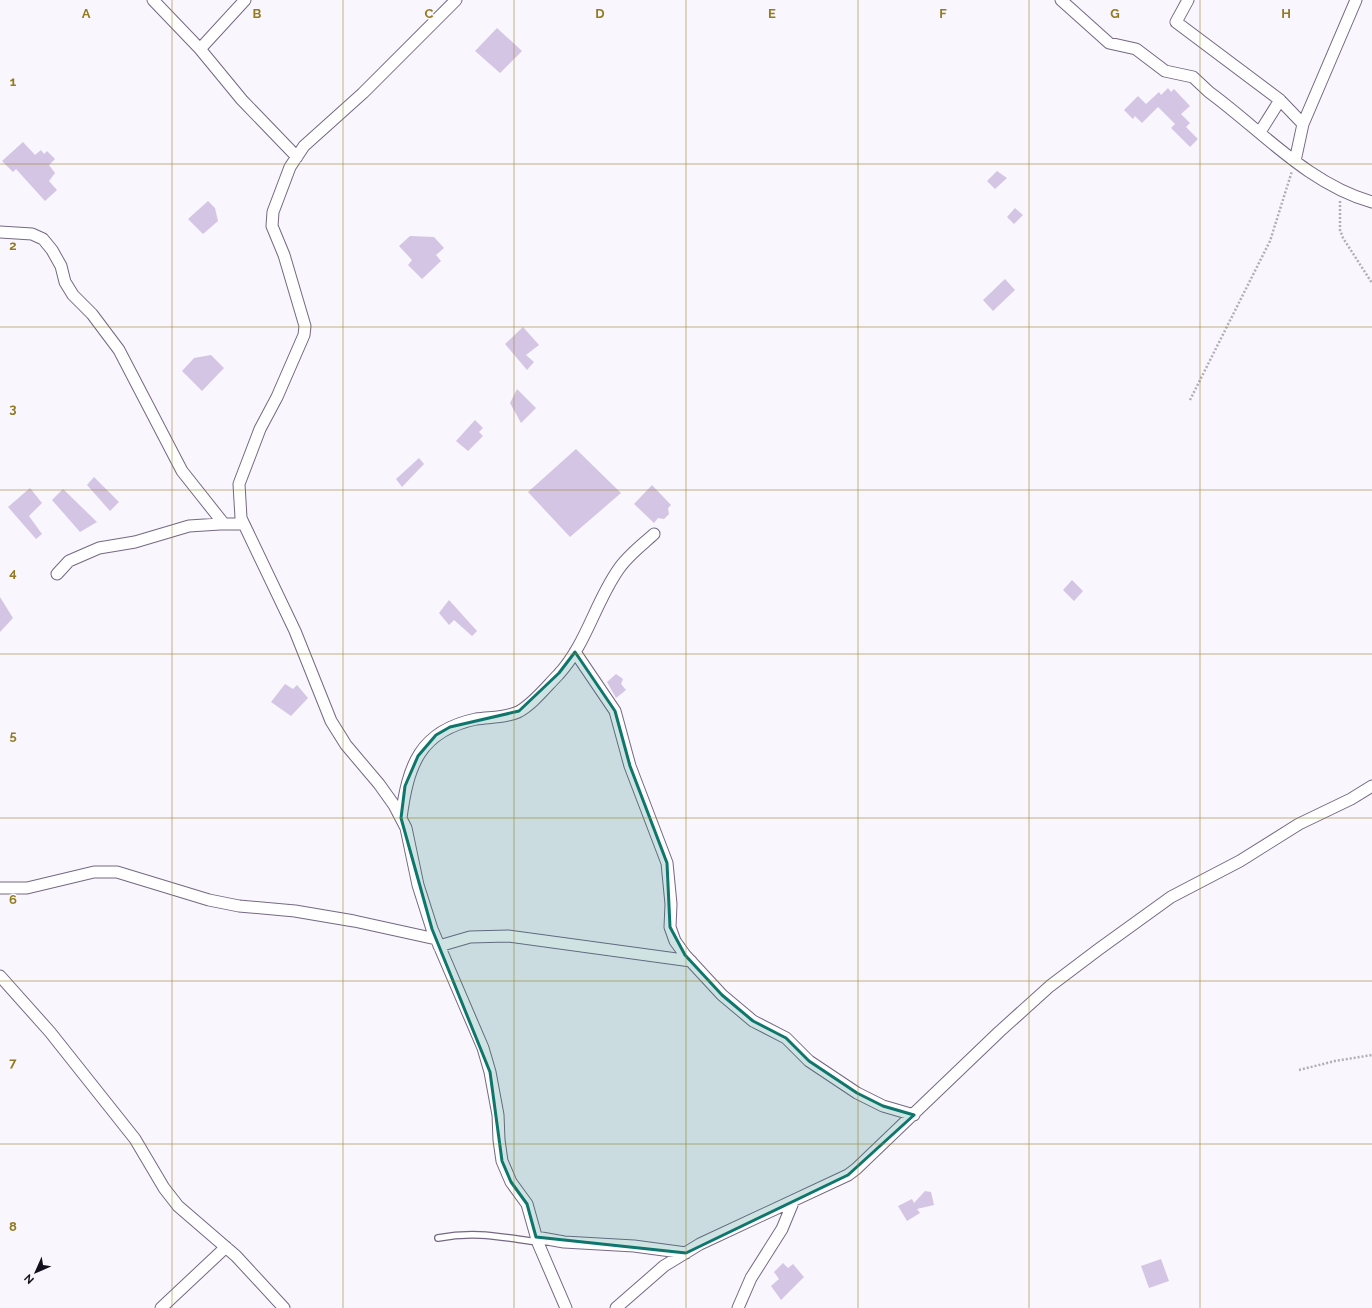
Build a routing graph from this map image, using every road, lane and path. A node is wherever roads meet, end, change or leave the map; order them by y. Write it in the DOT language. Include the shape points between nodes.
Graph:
graph roads {
  1 [pos="153,0"];
  2 [pos="245,0"];
  3 [pos="456,0"];
  4 [pos="1061,0"];
  5 [pos="1188,0"];
  6 [pos="1356,0"];
  7 [pos="200,49"];
  8 [pos="1280,100"];
  9 [pos="1303,124"];
  10 [pos="1260,132"];
  11 [pos="297,157"];
  12 [pos="1295,161"];
  13 [pos="1332,185"];
  14 [pos="1372,202"];
  15 [pos="0,232"];
  16 [pos="1372,283"];
  17 [pos="1190,400"];
  18 [pos="224,524"];
  19 [pos="244,524"];
  20 [pos="654,534"];
  21 [pos="57,574"];
  22 [pos="574,652"];
  23 [pos="1372,786"];
  24 [pos="401,818"];
  25 [pos="0,888"];
  26 [pos="438,942"];
  27 [pos="691,961"];
  28 [pos="0,976"];
  29 [pos="1372,1055"];
  30 [pos="1299,1070"];
  31 [pos="914,1116"];
  32 [pos="794,1200"];
  33 [pos="438,1238"];
  34 [pos="537,1240"];
  35 [pos="226,1247"];
  36 [pos="686,1253"];
  37 [pos="161,1308"];
  38 [pos="284,1308"];
  39 [pos="566,1308"];
  40 [pos="616,1308"];
  41 [pos="738,1308"];
  1 -- 7 [label="street"];
  2 -- 7 [label="street"];
  3 -- 11 [label="street" via="363,93 304,146"];
  4 -- 10 [label="street" via="1109,44 1136,49 1165,71 1193,77"];
  5 -- 8 [label="street" via="1176,22"];
  6 -- 9 [label="street"];
  7 -- 11 [label="street" via="242,100"];
  8 -- 9 [label="street"];
  8 -- 10 [label="street"];
  9 -- 12 [label="street"];
  10 -- 12 [label="street"];
  11 -- 19 [label="street" via="278,195 272,226 289,270 305,326 304,335 278,397 260,429 239,484 239,506"];
  12 -- 13 [label="street"];
  12 -- 17 [label="path" via="1270,241"];
  13 -- 14 [label="street"];
  13 -- 16 [label="path" via="1341,207 1340,230 1343,238"];
  15 -- 18 [label="street" via="32,234 43,239 52,250 73,295 92,314 119,350 182,471"];
  18 -- 19 [label="street"];
  18 -- 21 [label="street" via="189,526 128,544 99,548 69,561"];
  19 -- 24 [label="street" via="294,631 331,721 346,745 379,784"];
  20 -- 22 [label="street" via="630,555 618,570"];
  22 -- 24 [label="street" via="559,673 519,711 511,715 476,719 450,727 436,735 418,756 409,772"];
  22 -- 27 [label="street" via="615,710 630,766 667,862 671,904 670,927 675,941"];
  23 -- 31 [label="street" via="1299,824 1240,861 1155,908 1050,986"];
  24 -- 26 [label="street" via="406,828 418,885"];
  25 -- 26 [label="street" via="27,888 94,872 117,872 209,900 354,921"];
  26 -- 27 [label="street" via="470,937 508,936"];
  26 -- 34 [label="street" via="483,1048 498,1116 502,1161 511,1182 527,1204"];
  27 -- 31 [label="street" via="731,1003 753,1021 786,1038 809,1061 857,1093 883,1106"];
  28 -- 35 [label="street" via="50,1032 135,1139 164,1188 178,1206"];
  29 -- 30 [label="path"];
  31 -- 32 [label="street" via="848,1175"];
  32 -- 36 [label="street" via="731,1228"];
  32 -- 41 [label="street" via="782,1229 751,1278"];
  33 -- 34 [label="lane" via="492,1234"];
  34 -- 36 [label="street" via="634,1246"];
  34 -- 39 [label="street"];
  35 -- 37 [label="street"];
  35 -- 38 [label="street"];
  36 -- 40 [label="street" via="664,1266"];
}
